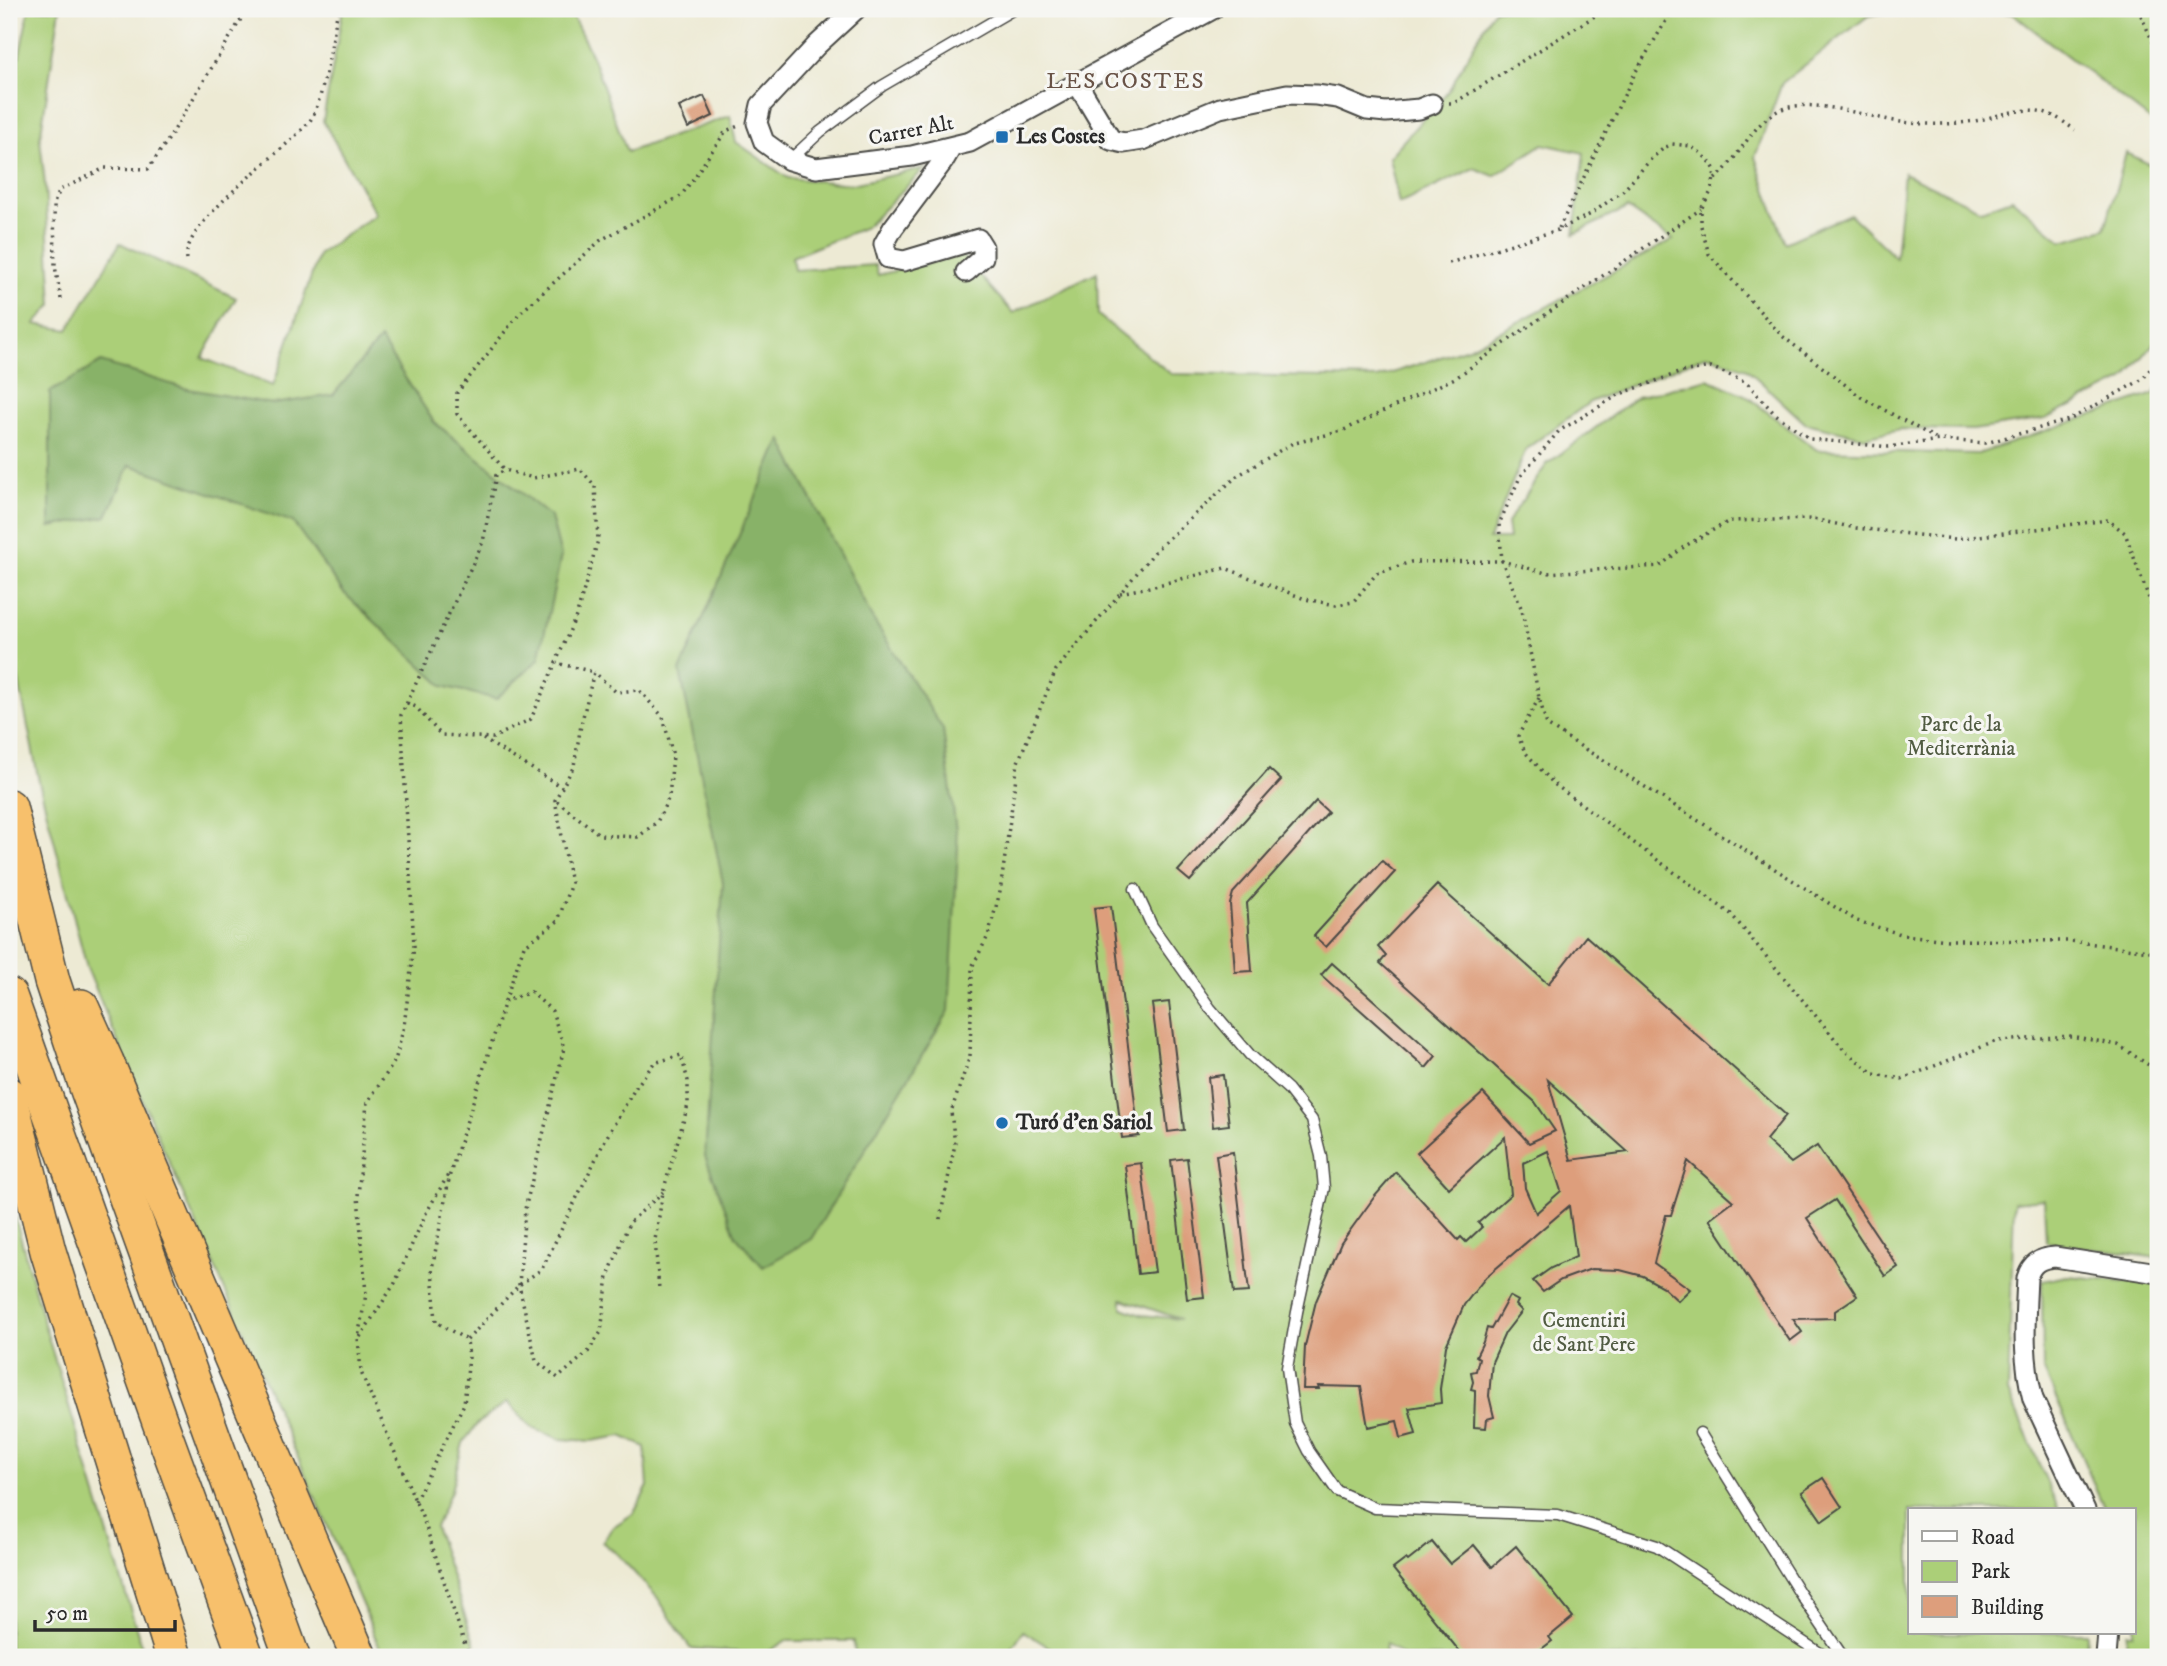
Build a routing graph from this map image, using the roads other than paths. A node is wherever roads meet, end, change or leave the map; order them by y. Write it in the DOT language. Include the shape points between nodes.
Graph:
graph roads {
  1 [pos="856,9"];
  2 [pos="1014,9"];
  3 [pos="1213,9"];
  4 [pos="1077,83"];
  5 [pos="1432,104"];
  6 [pos="951,148"];
  7 [pos="789,160"];
  8 [pos="965,272"];
  9 [pos="9,807"];
  10 [pos="1135,889"];
  11 [pos="32,902"];
  12 [pos="9,996"];
  13 [pos="9,1095"];
  14 [pos="2158,1273"];
  15 [pos="1700,1433"];
  16 [pos="2084,1508"];
  17 [pos="2108,1634"];
  18 [pos="174,1657"];
  19 [pos="246,1657"];
  20 [pos="292,1657"];
  21 [pos="359,1657"];
  22 [pos="1826,1657"];
  23 [pos="1843,1657"];
  24 [pos="2106,1657"];
  1 -- 7 [label="street, Carrer Alt" via="761,105 757,123 764,142"];
  2 -- 7 [label="lane" via="882,86"];
  3 -- 4 [label="street, Carrer Alt"];
  4 -- 5 [label="street" via="1111,140 1124,143 1220,108 1287,94 1338,98 1386,112"];
  4 -- 6 [label="street, Carrer Alt"];
  6 -- 7 [label="street, Carrer Alt" via="816,168"];
  6 -- 8 [label="street" via="884,244 888,258 904,261 978,240 984,257"];
  9 -- 11 [label="highway"];
  10 -- 22 [label="lane" via="1152,926 1209,1008 1312,1120 1324,1188 1287,1368 1295,1423 1337,1491 1375,1508 1558,1515 1657,1546"];
  11 -- 20 [label="highway" via="87,1087"];
  11 -- 21 [label="highway" via="106,1062"];
  12 -- 19 [label="highway"];
  13 -- 18 [label="highway" via="48,1251"];
  14 -- 16 [label="street" via="2055,1257 2045,1257 2030,1268 2024,1341 2028,1380"];
  15 -- 23 [label="lane"];
  17 -- 24 [label="street"];
}
